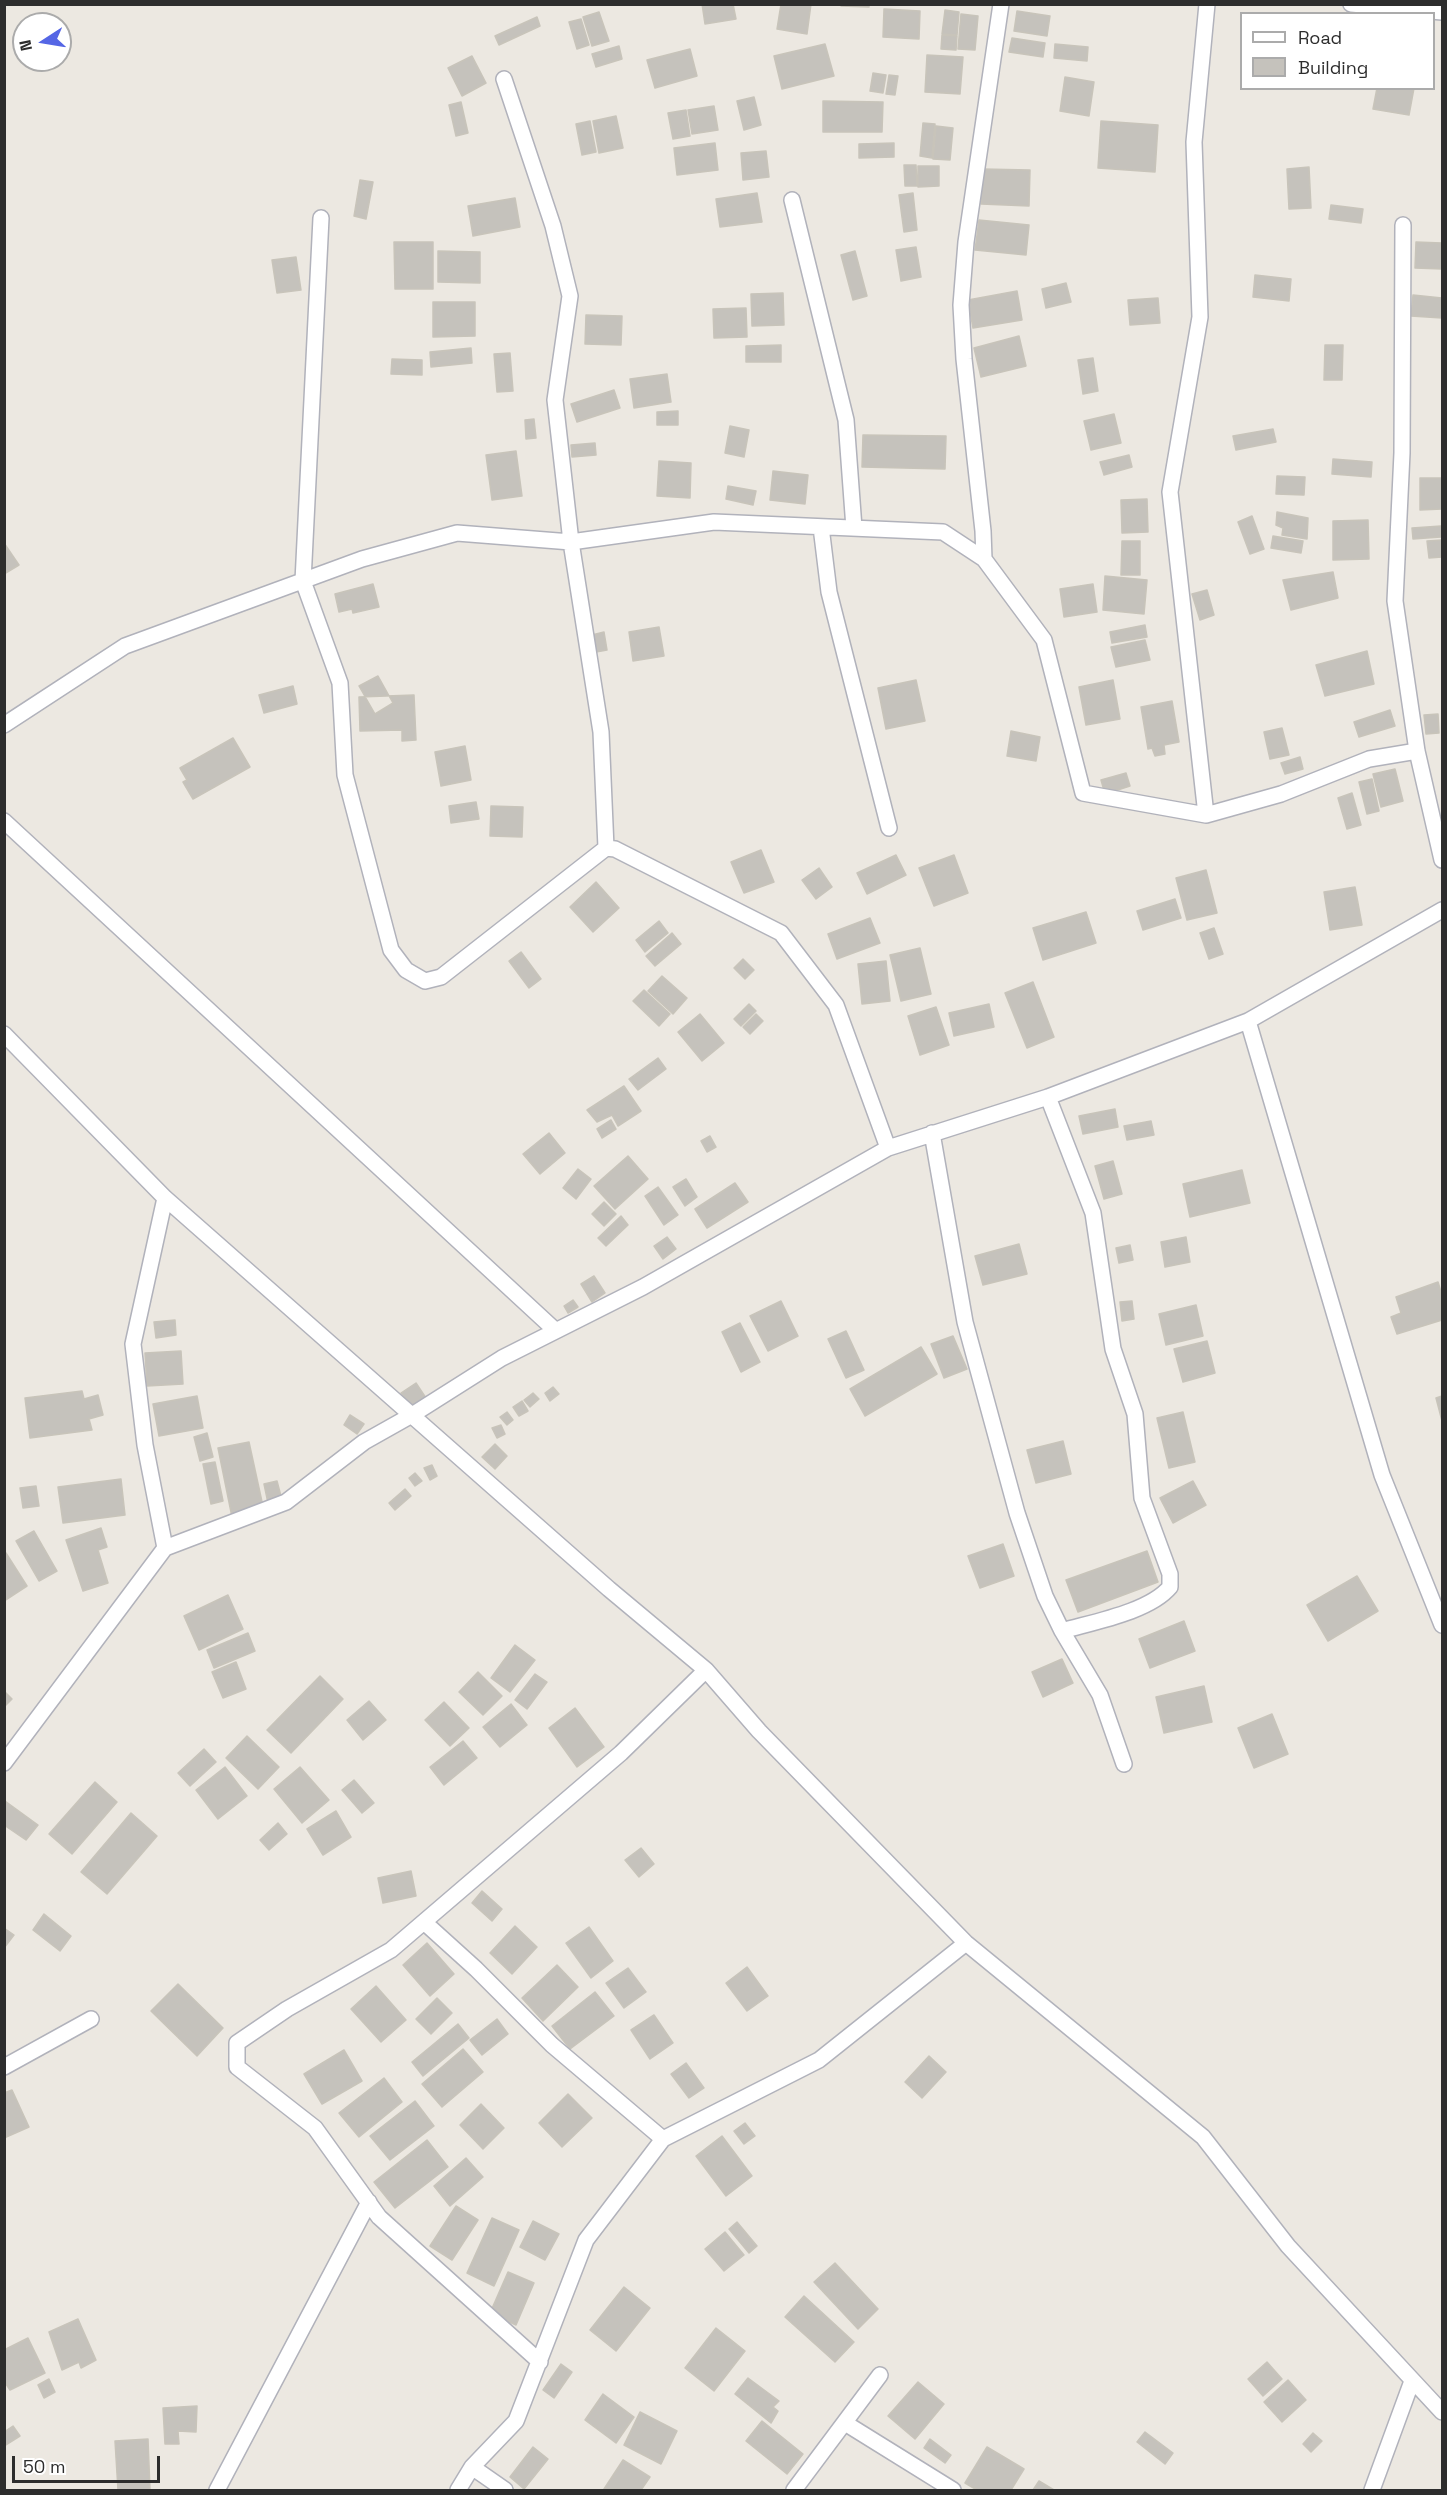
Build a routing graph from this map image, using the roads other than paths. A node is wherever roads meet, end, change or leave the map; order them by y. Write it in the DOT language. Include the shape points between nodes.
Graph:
graph roads {
  1 [pos="1001,4"];
  2 [pos="1207,4"];
  3 [pos="1351,4"];
  4 [pos="1443,12"];
  5 [pos="504,79"];
  6 [pos="792,200"];
  7 [pos="321,218"];
  8 [pos="1403,225"];
  9 [pos="821,527"];
  10 [pos="854,528"];
  11 [pos="571,542"];
  12 [pos="984,559"];
  13 [pos="303,581"];
  14 [pos="4,725"];
  15 [pos="1417,751"];
  16 [pos="1206,815"];
  17 [pos="4,821"];
  18 [pos="889,828"];
  19 [pos="606,848"];
  20 [pos="1443,860"];
  21 [pos="1443,910"];
  22 [pos="1248,1021"];
  23 [pos="4,1034"];
  24 [pos="1048,1097"];
  25 [pos="932,1134"];
  26 [pos="888,1148"];
  27 [pos="165,1198"];
  28 [pos="556,1331"];
  29 [pos="412,1415"];
  30 [pos="165,1548"];
  31 [pos="1443,1625"];
  32 [pos="1062,1631"];
  33 [pos="706,1670"];
  34 [pos="4,1763"];
  35 [pos="1125,1764"];
  36 [pos="424,1923"];
  37 [pos="966,1943"];
  38 [pos="91,2019"];
  39 [pos="4,2067"];
  40 [pos="663,2139"];
  41 [pos="369,2202"];
  42 [pos="540,2362"];
  43 [pos="880,2375"];
  44 [pos="1412,2381"];
  45 [pos="1443,2412"];
  46 [pos="845,2423"];
  47 [pos="472,2467"];
  48 [pos="217,2490"];
  49 [pos="458,2490"];
  50 [pos="505,2490"];
  51 [pos="794,2490"];
  52 [pos="953,2490"];
  53 [pos="1372,2490"];
  1 -- 12 [label="street" via="966,242 961,306"];
  2 -- 16 [label="street" via="1194,142 1200,317 1170,492"];
  3 -- 4 [label="street"];
  5 -- 11 [label="street" via="553,226 570,296 555,400"];
  6 -- 10 [label="street" via="846,420"];
  7 -- 13 [label="street"];
  8 -- 15 [label="street" via="1402,453 1395,601"];
  9 -- 10 [label="street"];
  9 -- 11 [label="street" via="714,522"];
  9 -- 18 [label="street" via="829,592"];
  10 -- 12 [label="street" via="943,532"];
  11 -- 13 [label="street" via="457,533 362,559"];
  11 -- 19 [label="street" via="601,732"];
  12 -- 16 [label="street" via="1044,640 1083,793"];
  13 -- 14 [label="street" via="125,646"];
  13 -- 19 [label="street" via="340,683 345,775 391,950 406,970 425,981 441,977"];
  15 -- 16 [label="street" via="1369,759 1281,794"];
  15 -- 20 [label="street"];
  17 -- 28 [label="street"];
  19 -- 26 [label="street" via="615,849 781,933 837,1005"];
  21 -- 22 [label="street"];
  22 -- 24 [label="street"];
  22 -- 31 [label="street" via="1382,1475"];
  23 -- 27 [label="street"];
  24 -- 25 [label="street"];
  24 -- 32 [label="street" via="1093,1213 1113,1349 1135,1414 1142,1498 1170,1574 1170,1587 1156,1600"];
  25 -- 26 [label="street"];
  25 -- 32 [label="street" via="965,1322 1017,1513 1045,1596"];
  26 -- 28 [label="street" via="643,1287"];
  27 -- 29 [label="street"];
  27 -- 30 [label="street" via="133,1344 145,1445"];
  28 -- 29 [label="street" via="502,1358"];
  29 -- 30 [label="street" via="364,1442 286,1502"];
  29 -- 33 [label="street"];
  30 -- 34 [label="street"];
  32 -- 35 [label="street" via="1100,1695"];
  33 -- 36 [label="street" via="621,1753"];
  33 -- 37 [label="street" via="759,1731"];
  36 -- 40 [label="street" via="552,2045"];
  36 -- 41 [label="street" via="391,1950 287,2009 237,2043 237,2067 315,2128"];
  37 -- 40 [label="street" via="819,2060"];
  37 -- 44 [label="street" via="1203,2136 1288,2246"];
  38 -- 39 [label="street"];
  40 -- 42 [label="street" via="586,2240"];
  41 -- 42 [label="street" via="379,2217"];
  41 -- 48 [label="street"];
  42 -- 47 [label="street" via="516,2421"];
  43 -- 46 [label="street"];
  44 -- 45 [label="street"];
  44 -- 53 [label="street"];
  46 -- 51 [label="street"];
  46 -- 52 [label="street"];
  47 -- 49 [label="street"];
  47 -- 50 [label="street"];
}
